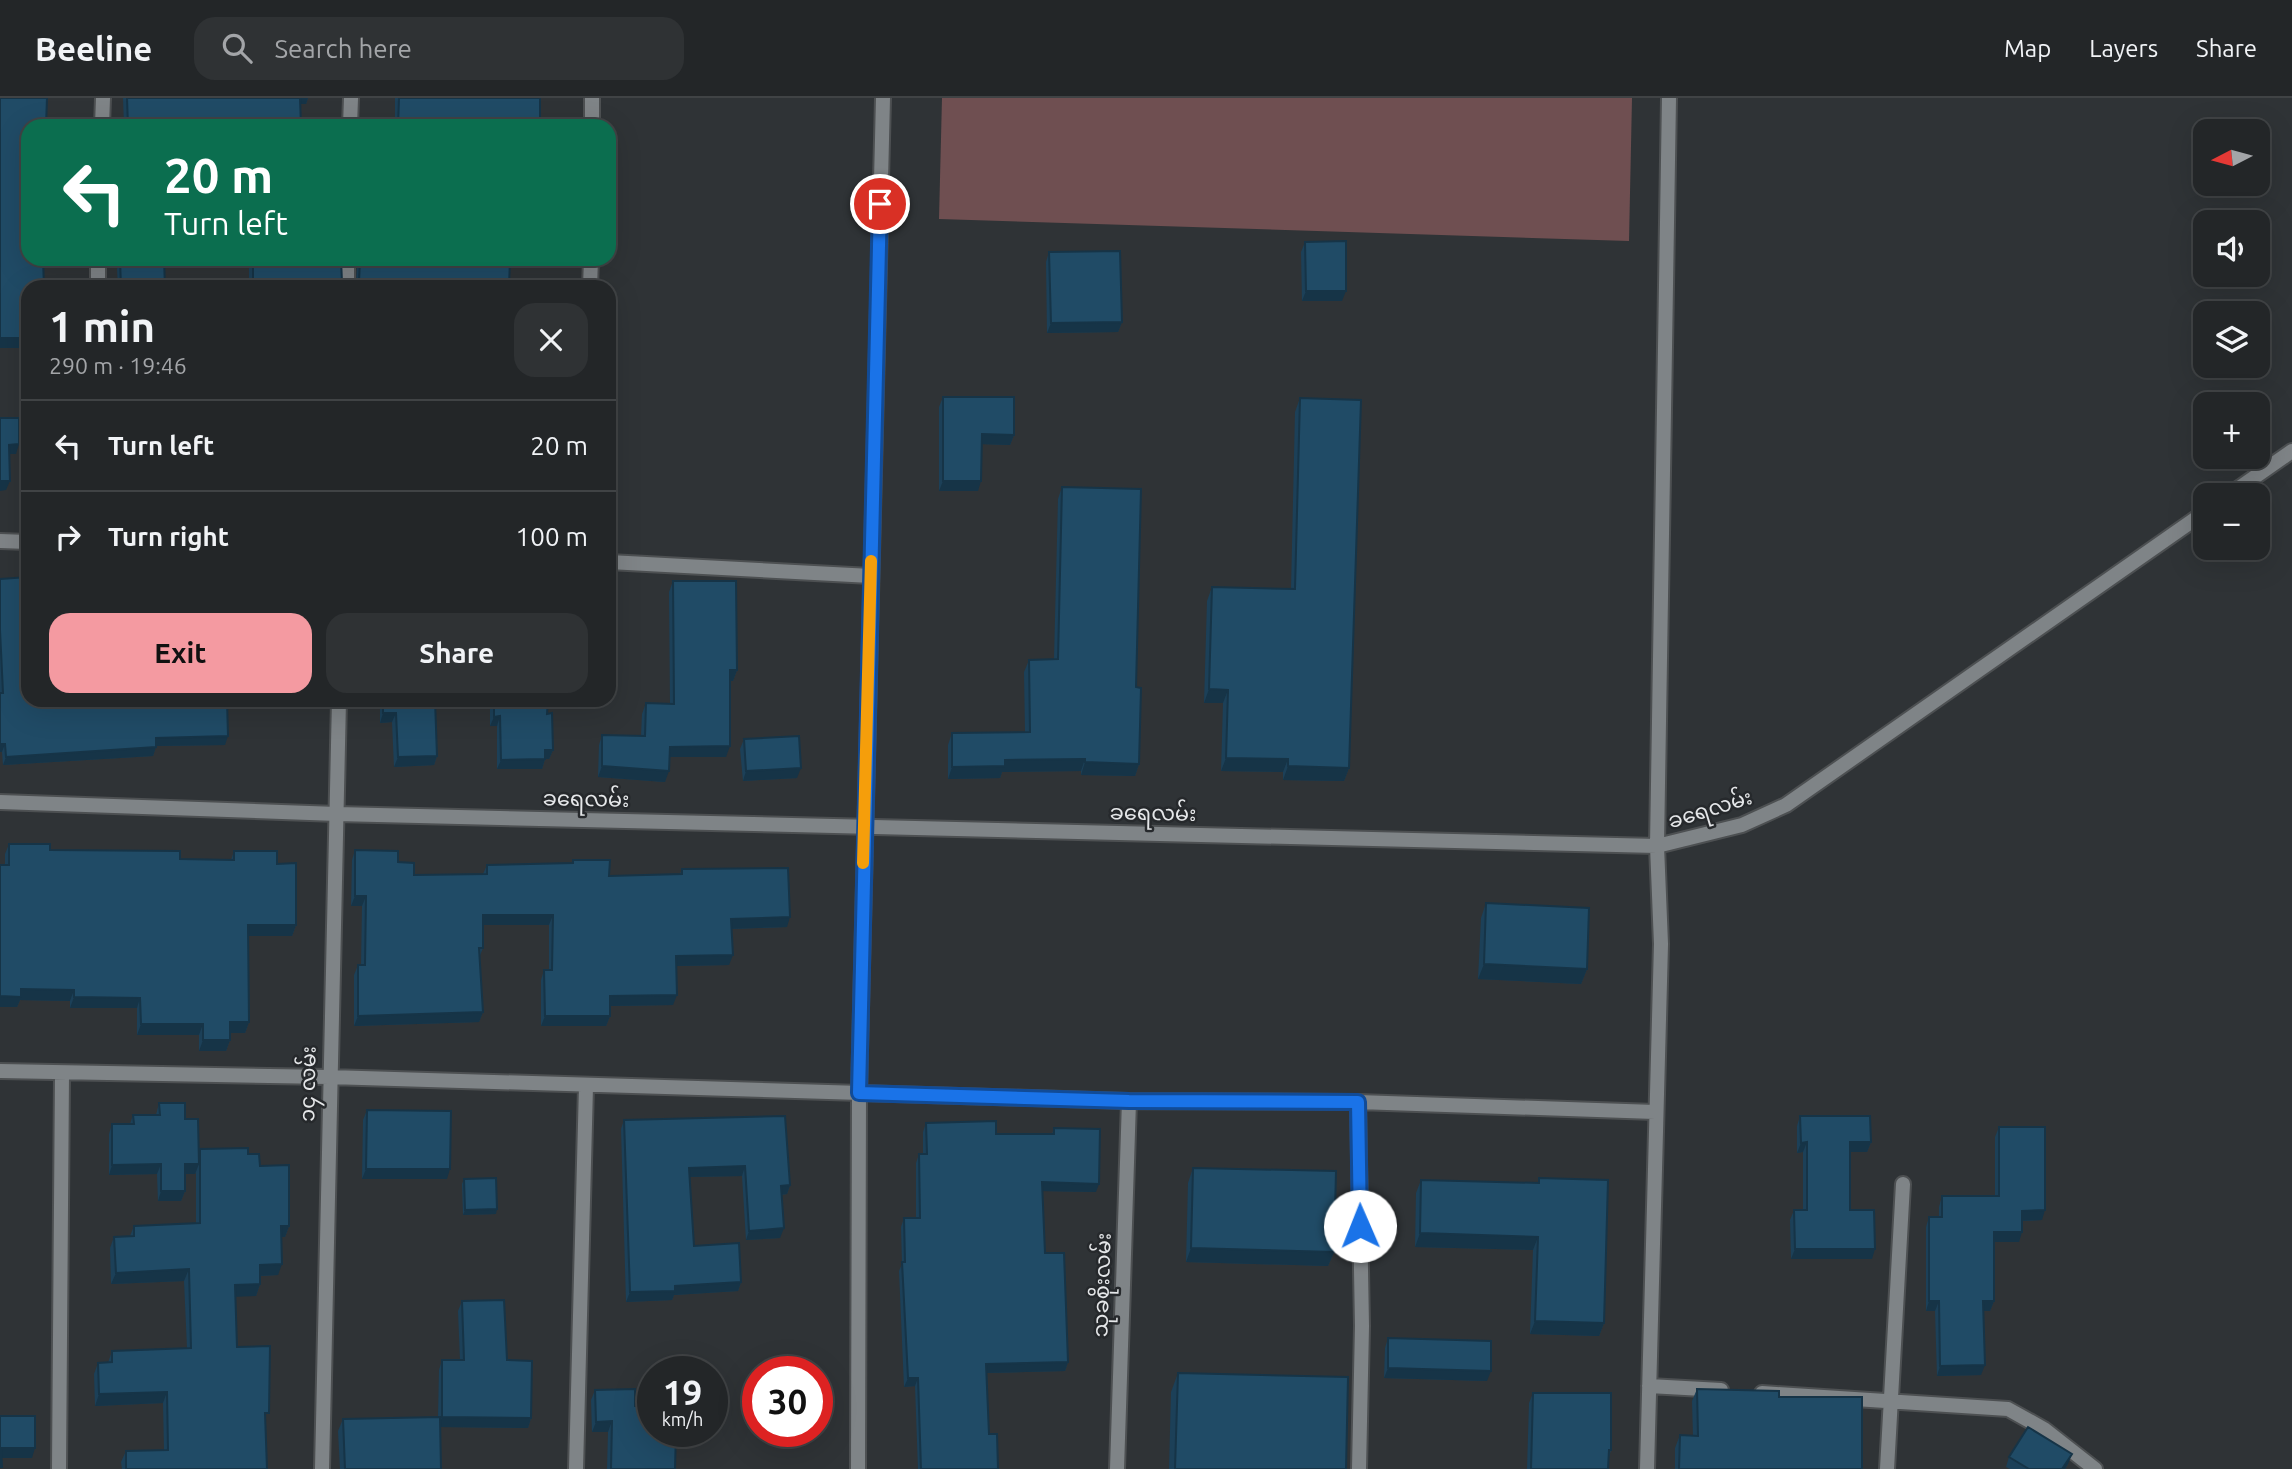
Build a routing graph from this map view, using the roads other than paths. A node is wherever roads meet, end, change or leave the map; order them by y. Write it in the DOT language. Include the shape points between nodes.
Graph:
graph roads {
  1 [pos="103,98"];
  2 [pos="351,98"];
  3 [pos="592,98"];
  4 [pos="883,98"];
  5 [pos="1669,98"];
  6 [pos="102,119"];
  7 [pos="350,119"];
  8 [pos="592,119"];
  9 [pos="2292,451"];
  10 [pos="2246,483"];
  11 [pos="2193,520"];
  12 [pos="0,541"];
  13 [pos="21,542"];
  14 [pos="616,562"];
  15 [pos="871,576"];
  16 [pos="339,707"];
  17 [pos="0,802"];
  18 [pos="337,814"];
  19 [pos="864,827"];
  20 [pos="1657,846"];
  21 [pos="0,1071"];
  22 [pos="62,1074"];
  23 [pos="329,1077"];
  24 [pos="586,1086"];
  25 [pos="859,1093"];
  26 [pos="1129,1101"];
  27 [pos="1358,1102"];
  28 [pos="1655,1112"];
  29 [pos="1903,1184"];
  30 [pos="1649,1386"];
  31 [pos="1891,1400"];
  32 [pos="59,1469"];
  33 [pos="322,1469"];
  34 [pos="576,1469"];
  35 [pos="858,1469"];
  36 [pos="1117,1469"];
  37 [pos="1359,1469"];
  38 [pos="1647,1469"];
  39 [pos="1887,1469"];
  40 [pos="2095,1469"];
  1 -- 6 [label="street"];
  2 -- 7 [label="street"];
  3 -- 8 [label="street"];
  4 -- 15 [label="street"];
  5 -- 20 [label="street"];
  9 -- 10 [label="street"];
  11 -- 20 [label="street, ခရေလမ်း" via="1786,805 1742,825"];
  12 -- 13 [label="street"];
  14 -- 15 [label="street"];
  15 -- 19 [label="street"];
  16 -- 18 [label="street, ၁၄ လမ်း"];
  17 -- 18 [label="street, ခရေလမ်း"];
  18 -- 19 [label="street, ခရေလမ်း"];
  18 -- 23 [label="street, ၁၄ လမ်း"];
  19 -- 20 [label="street, ခရေလမ်း"];
  19 -- 25 [label="street"];
  20 -- 28 [label="street" via="1661,944"];
  21 -- 22 [label="street"];
  22 -- 23 [label="street"];
  22 -- 32 [label="street"];
  23 -- 24 [label="street"];
  23 -- 33 [label="street, ၁၄ လမ်း"];
  24 -- 25 [label="street"];
  24 -- 34 [label="street"];
  25 -- 26 [label="street"];
  25 -- 35 [label="street"];
  26 -- 27 [label="street"];
  26 -- 36 [label="street, သုခစိုးလမ်း"];
  27 -- 28 [label="street"];
  27 -- 37 [label="street"];
  28 -- 30 [label="street"];
  29 -- 31 [label="street"];
  30 -- 31 [label="street"];
  30 -- 38 [label="street"];
  31 -- 39 [label="street"];
  31 -- 40 [label="street" via="2008,1409 2044,1429"];
}
